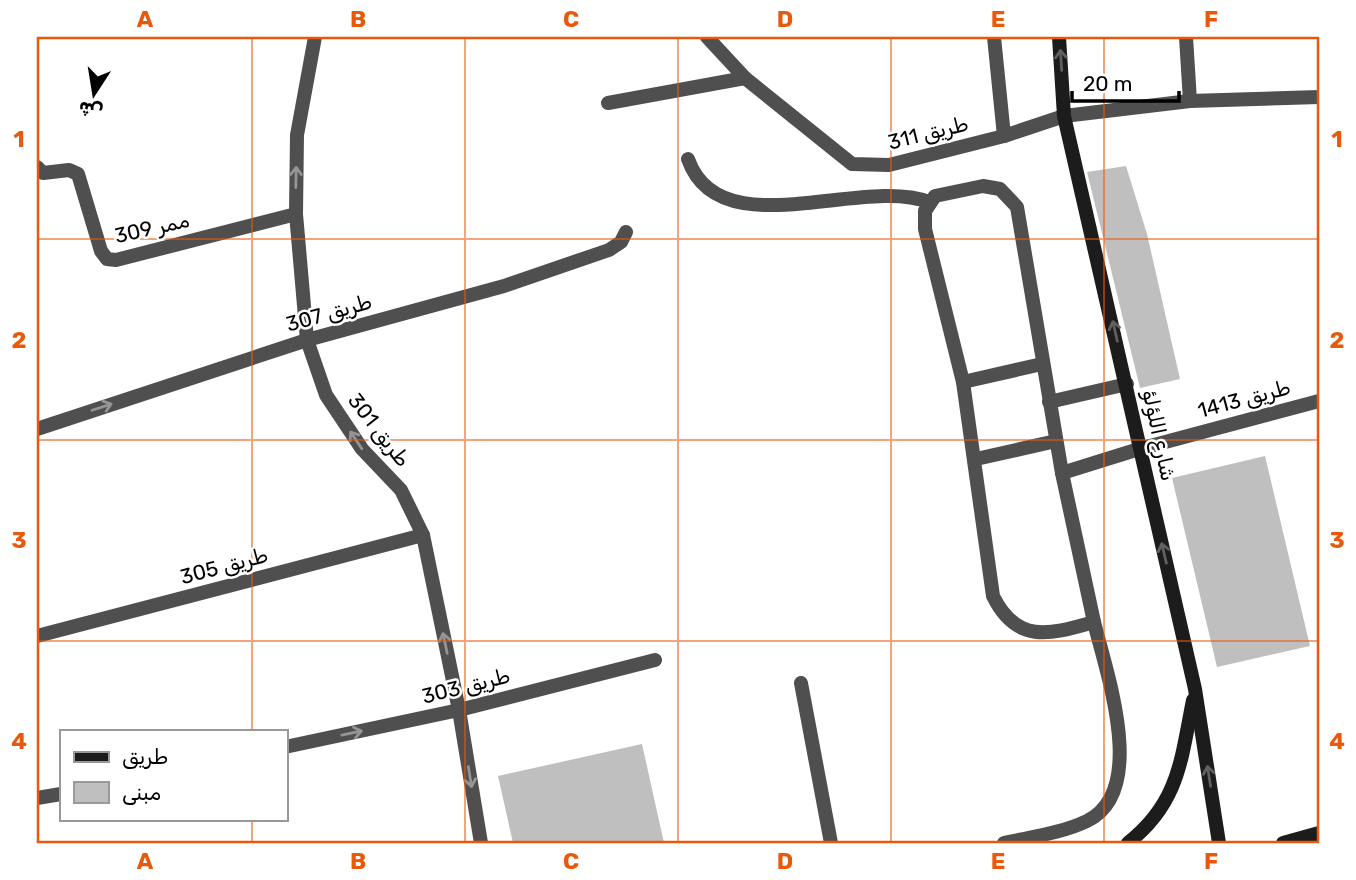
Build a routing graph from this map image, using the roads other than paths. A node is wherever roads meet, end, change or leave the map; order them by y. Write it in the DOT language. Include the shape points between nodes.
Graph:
graph roads {
  1 [pos="315,37"];
  2 [pos="707,37"];
  3 [pos="994,37"];
  4 [pos="1059,37"];
  5 [pos="1186,37"];
  6 [pos="745,78"];
  7 [pos="1319,97"];
  8 [pos="1190,102"];
  9 [pos="608,103"];
  10 [pos="1064,116"];
  11 [pos="1004,136"];
  12 [pos="688,159"];
  13 [pos="37,167"];
  14 [pos="929,202"];
  15 [pos="296,214"];
  16 [pos="626,232"];
  17 [pos="307,340"];
  18 [pos="1042,364"];
  19 [pos="963,382"];
  20 [pos="1127,384"];
  21 [pos="1319,401"];
  22 [pos="1049,402"];
  23 [pos="37,429"];
  24 [pos="1056,440"];
  25 [pos="1139,449"];
  26 [pos="976,459"];
  27 [pos="1062,473"];
  28 [pos="423,535"];
  29 [pos="1094,622"];
  30 [pos="37,636"];
  31 [pos="655,660"];
  32 [pos="802,683"];
  33 [pos="1195,689"];
  34 [pos="459,710"];
  35 [pos="287,747"];
  36 [pos="60,793"];
  37 [pos="37,798"];
  38 [pos="1319,833"];
  39 [pos="481,843"];
  40 [pos="831,843"];
  41 [pos="1004,843"];
  42 [pos="1128,843"];
  43 [pos="1219,843"];
  44 [pos="1283,843"];
  15 -- 1 [label="street, طريق 301, one-way" via="297,135"];
  2 -- 6 [label="street, طريق 311"];
  3 -- 11 [label="street"];
  10 -- 4 [label="street, شارع اللؤلؤ, one-way"];
  5 -- 8 [label="street"];
  6 -- 9 [label="street"];
  6 -- 11 [label="street, طريق 311" via="852,164 889,165"];
  7 -- 8 [label="street, طريق 311"];
  8 -- 10 [label="street, طريق 311"];
  10 -- 11 [label="street, طريق 311"];
  20 -- 10 [label="street, شارع اللؤلؤ, one-way"];
  12 -- 14 [label="street" via="694,176 708,190 744,205 876,194"];
  13 -- 15 [label="street, ممر 309" via="43,173 69,170 78,174 107,259"];
  14 -- 18 [label="street" via="944,192 983,186 1000,189 1017,207"];
  14 -- 19 [label="street" via="925,229"];
  15 -- 17 [label="street, طريق 301"];
  16 -- 17 [label="street, طريق 307" via="621,242 596,255 504,286"];
  23 -- 17 [label="street, طريق 307, one-way"];
  28 -- 17 [label="street, طريق 301, one-way" via="401,490 362,449 326,395"];
  18 -- 19 [label="street"];
  18 -- 22 [label="street"];
  19 -- 26 [label="street"];
  20 -- 22 [label="street"];
  20 -- 25 [label="street, شارع اللؤلؤ"];
  21 -- 25 [label="street, طريق 1413"];
  22 -- 24 [label="street"];
  24 -- 26 [label="street"];
  24 -- 27 [label="street"];
  25 -- 27 [label="street, طريق 1413"];
  33 -- 25 [label="street, شارع اللؤلؤ, one-way"];
  26 -- 29 [label="street" via="990,581 1000,610 1023,629 1039,633 1054,634"];
  27 -- 29 [label="street"];
  28 -- 30 [label="street, طريق 305"];
  34 -- 28 [label="street, طريق 301, one-way"];
  29 -- 41 [label="street" via="1117,729 1118,782 1090,820"];
  31 -- 34 [label="street, طريق 303"];
  32 -- 40 [label="street"];
  33 -- 42 [label="street" via="1175,788 1144,830"];
  43 -- 33 [label="street, شارع اللؤلؤ, one-way"];
  35 -- 34 [label="street, طريق 303, one-way"];
  34 -- 39 [label="street, طريق 301, one-way"];
  36 -- 37 [label="street"];
  38 -- 44 [label="street"];
}
